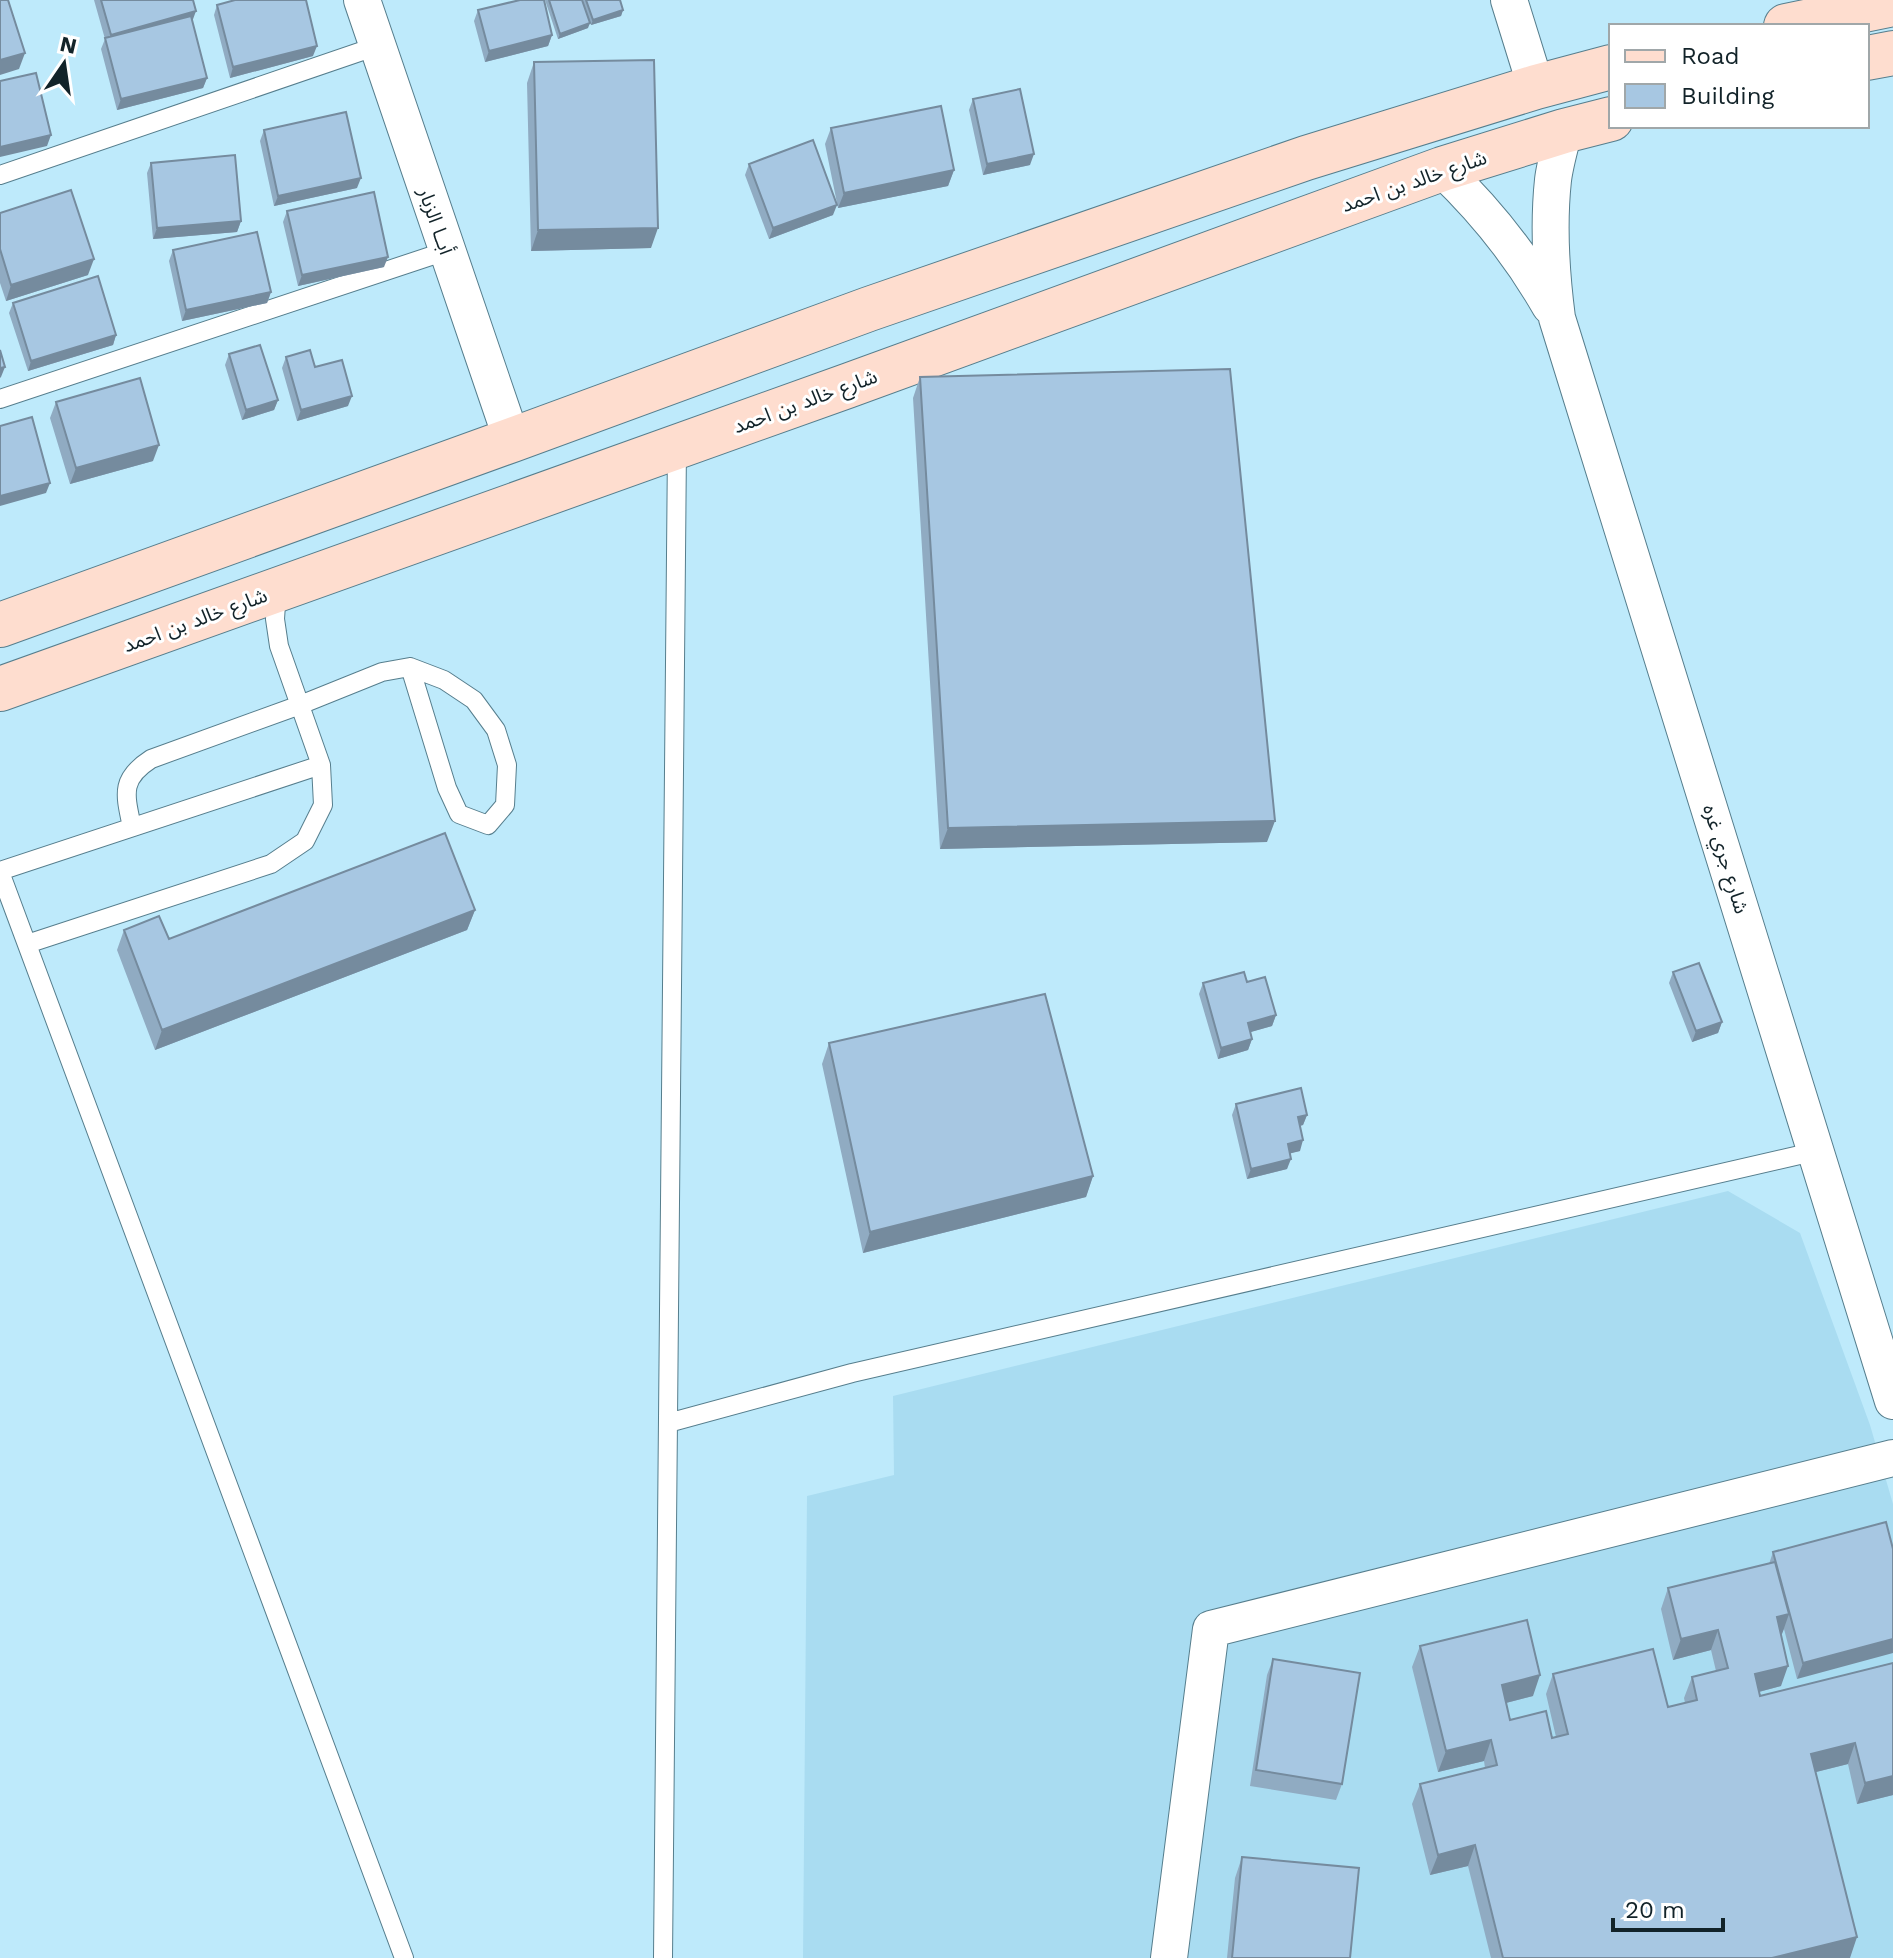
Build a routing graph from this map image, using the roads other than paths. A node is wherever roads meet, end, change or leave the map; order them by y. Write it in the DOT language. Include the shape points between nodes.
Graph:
graph roads {
  1 [pos="362,0"];
  2 [pos="1509,0"];
  3 [pos="1893,4"];
  4 [pos="1796,24"];
  5 [pos="377,46"];
  6 [pos="1893,53"];
  7 [pos="1869,58"];
  8 [pos="1609,68"];
  9 [pos="1536,87"];
  10 [pos="1609,120"];
  11 [pos="1564,131"];
  12 [pos="1442,169"];
  13 [pos="0,175"];
  14 [pos="446,251"];
  15 [pos="1557,318"];
  16 [pos="0,399"];
  17 [pos="512,440"];
  18 [pos="677,447"];
  19 [pos="277,590"];
  20 [pos="0,625"];
  21 [pos="410,667"];
  22 [pos="0,689"];
  23 [pos="300,705"];
  24 [pos="321,765"];
  25 [pos="132,827"];
  26 [pos="0,871"];
  27 [pos="27,944"];
  28 [pos="1817,1151"];
  29 [pos="1893,1401"];
  30 [pos="668,1423"];
  31 [pos="1893,1458"];
  32 [pos="404,1958"];
  33 [pos="663,1958"];
  34 [pos="1169,1958"];
  1 -- 5 [label="street, أبــا الزبار"];
  2 -- 9 [label="street"];
  3 -- 4 [label="main road"];
  5 -- 13 [label="lane"];
  5 -- 14 [label="street, أبــا الزبار"];
  6 -- 7 [label="main road"];
  8 -- 9 [label="main road"];
  9 -- 17 [label="main road" via="1306,158"];
  10 -- 11 [label="main road, شارع خالد بن احمد"];
  11 -- 12 [label="main road, شارع خالد بن احمد"];
  11 -- 15 [label="street, شارع جري غره" via="1550,224"];
  12 -- 15 [label="street, شارع جري غره" via="1506,238"];
  12 -- 18 [label="main road, شارع خالد بن احمد"];
  14 -- 16 [label="lane"];
  14 -- 17 [label="street, أبــا الزبار"];
  15 -- 28 [label="street, شارع جري غره"];
  17 -- 20 [label="main road"];
  18 -- 19 [label="main road, شارع خالد بن احمد"];
  18 -- 30 [label="lane"];
  19 -- 22 [label="main road, شارع خالد بن احمد"];
  19 -- 23 [label="lane" via="279,646"];
  21 -- 21 [label="lane" via="459,814 488,825 505,805 507,765 496,730 474,700 444,680"];
  21 -- 23 [label="lane" via="382,672"];
  23 -- 24 [label="lane"];
  23 -- 25 [label="lane" via="136,769 127,784"];
  24 -- 25 [label="lane"];
  24 -- 27 [label="lane" via="323,805 305,841 271,864"];
  25 -- 26 [label="lane"];
  26 -- 27 [label="lane"];
  27 -- 32 [label="lane"];
  28 -- 29 [label="street, شارع جري غره"];
  28 -- 30 [label="lane" via="852,1373"];
  30 -- 33 [label="lane"];
  31 -- 34 [label="street" via="1211,1629"];
}
